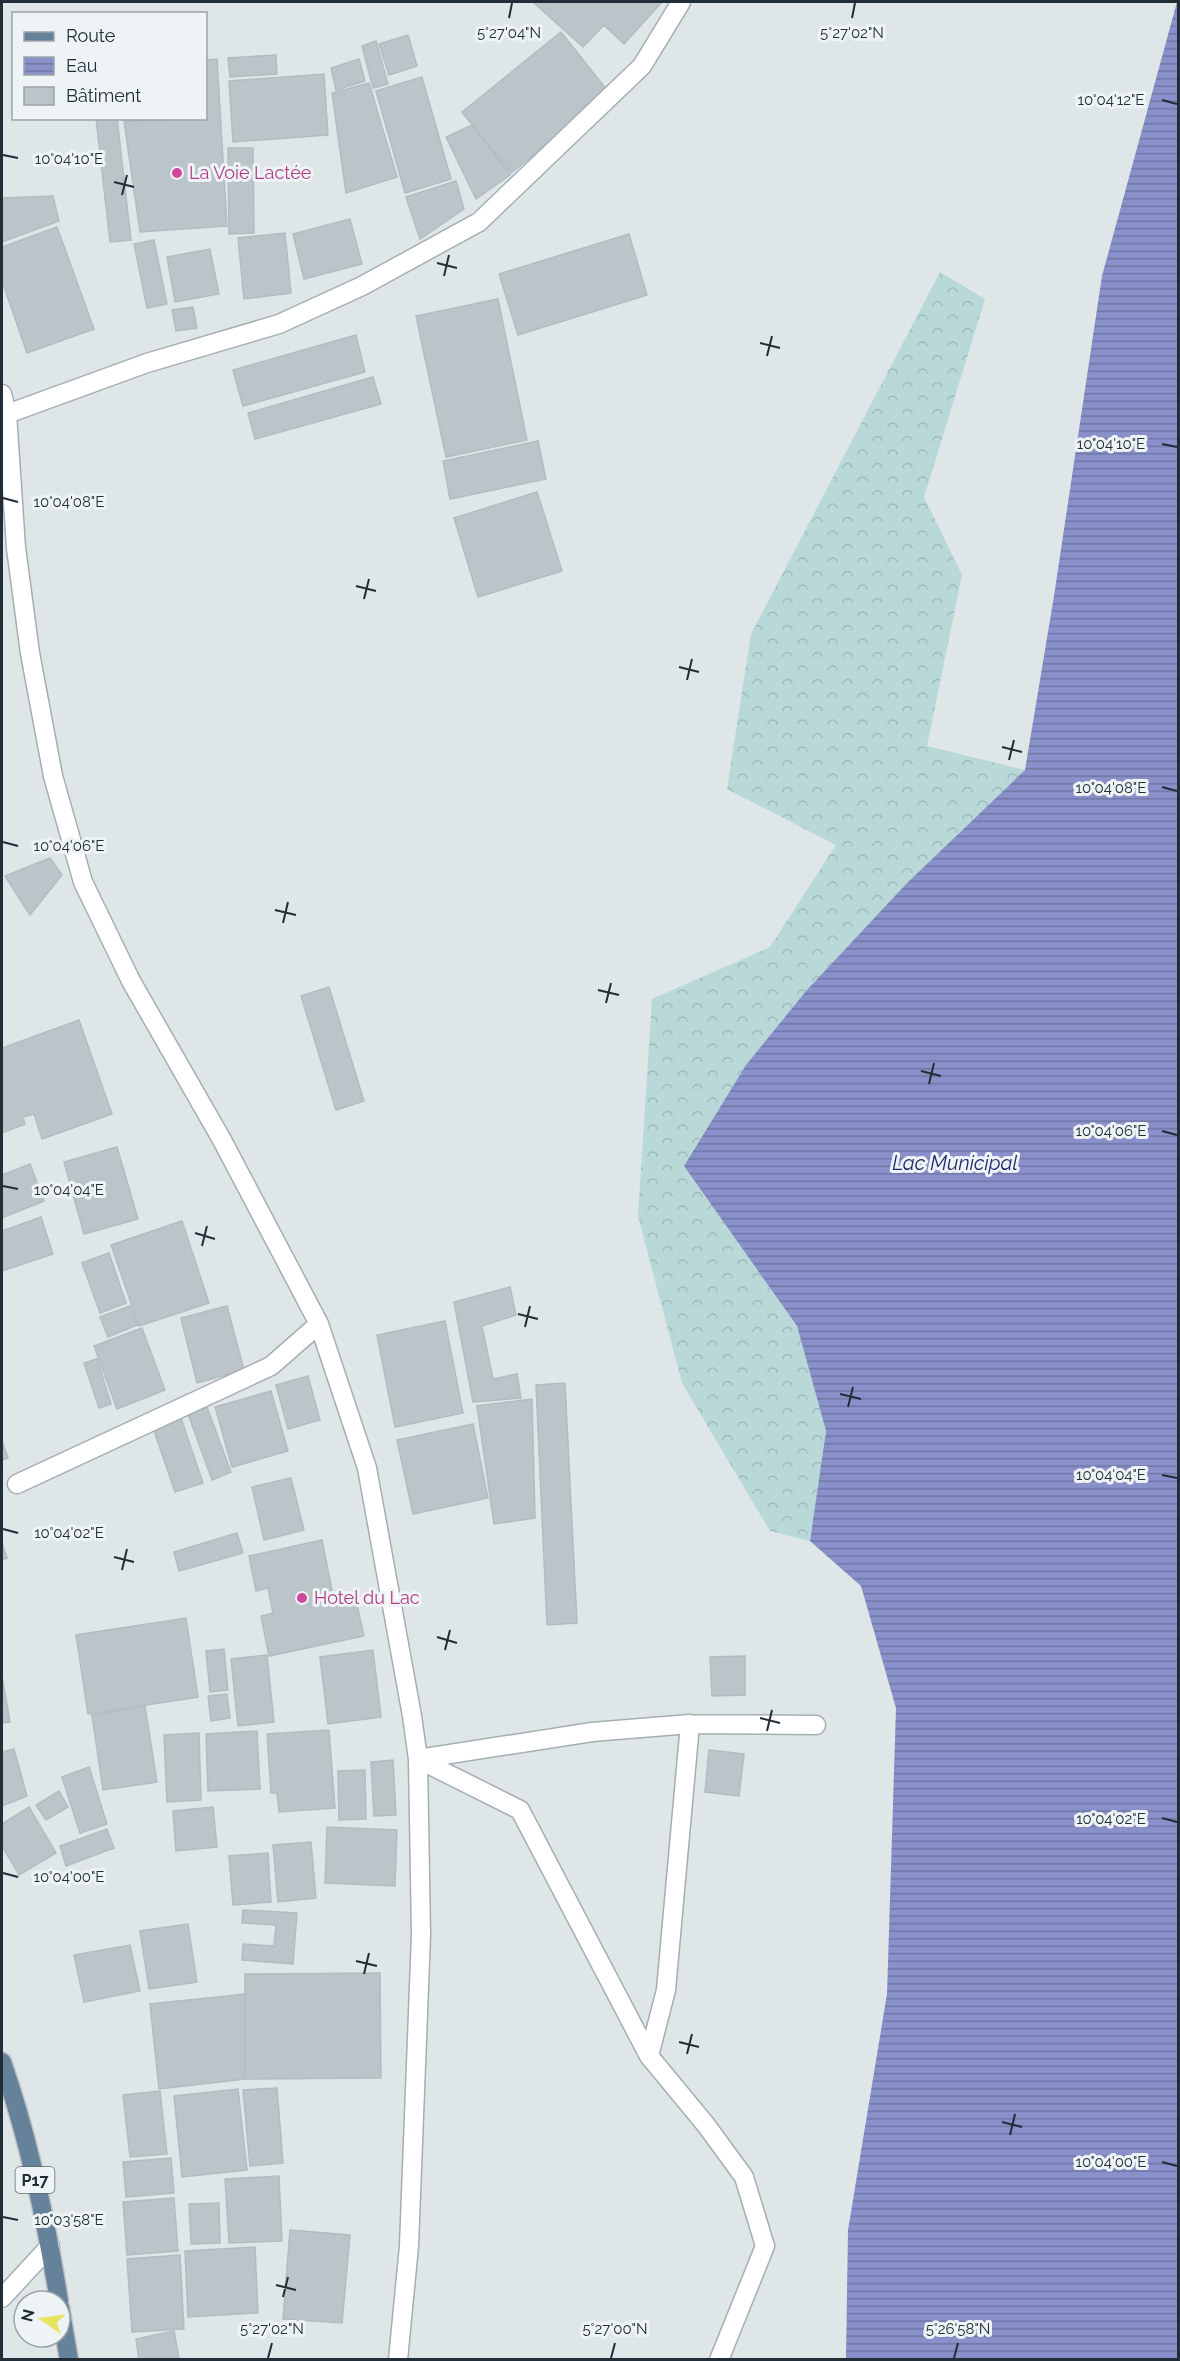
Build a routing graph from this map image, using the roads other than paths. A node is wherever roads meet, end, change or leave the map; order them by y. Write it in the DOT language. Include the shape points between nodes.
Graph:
graph roads {
  1 [pos="681,2"];
  2 [pos="2,394"];
  3 [pos="8,414"];
  4 [pos="320,1324"];
  5 [pos="17,1484"];
  6 [pos="690,1724"];
  7 [pos="816,1725"];
  8 [pos="418,1759"];
  9 [pos="649,2056"];
  10 [pos="2,2062"];
  11 [pos="50,2246"];
  12 [pos="57,2289"];
  13 [pos="2,2298"];
  14 [pos="398,2360"];
  15 [pos="719,2360"];
  1 -- 3 [label="street" via="642,66 479,222 362,286 279,324 147,363"];
  2 -- 3 [label="street"];
  3 -- 4 [label="street" via="16,548 30,653 53,776 83,882 131,981"];
  4 -- 5 [label="street" via="271,1366"];
  4 -- 8 [label="street" via="368,1468"];
  6 -- 7 [label="street"];
  6 -- 8 [label="street" via="592,1732"];
  6 -- 9 [label="street" via="666,1990"];
  8 -- 9 [label="street" via="520,1810"];
  8 -- 14 [label="street" via="421,1935 409,2246"];
  9 -- 15 [label="street" via="744,2177 765,2246"];
  10 -- 11 [label="main road, P17" via="17,2107"];
  11 -- 12 [label="main road, P17"];
  11 -- 13 [label="street"];
}
